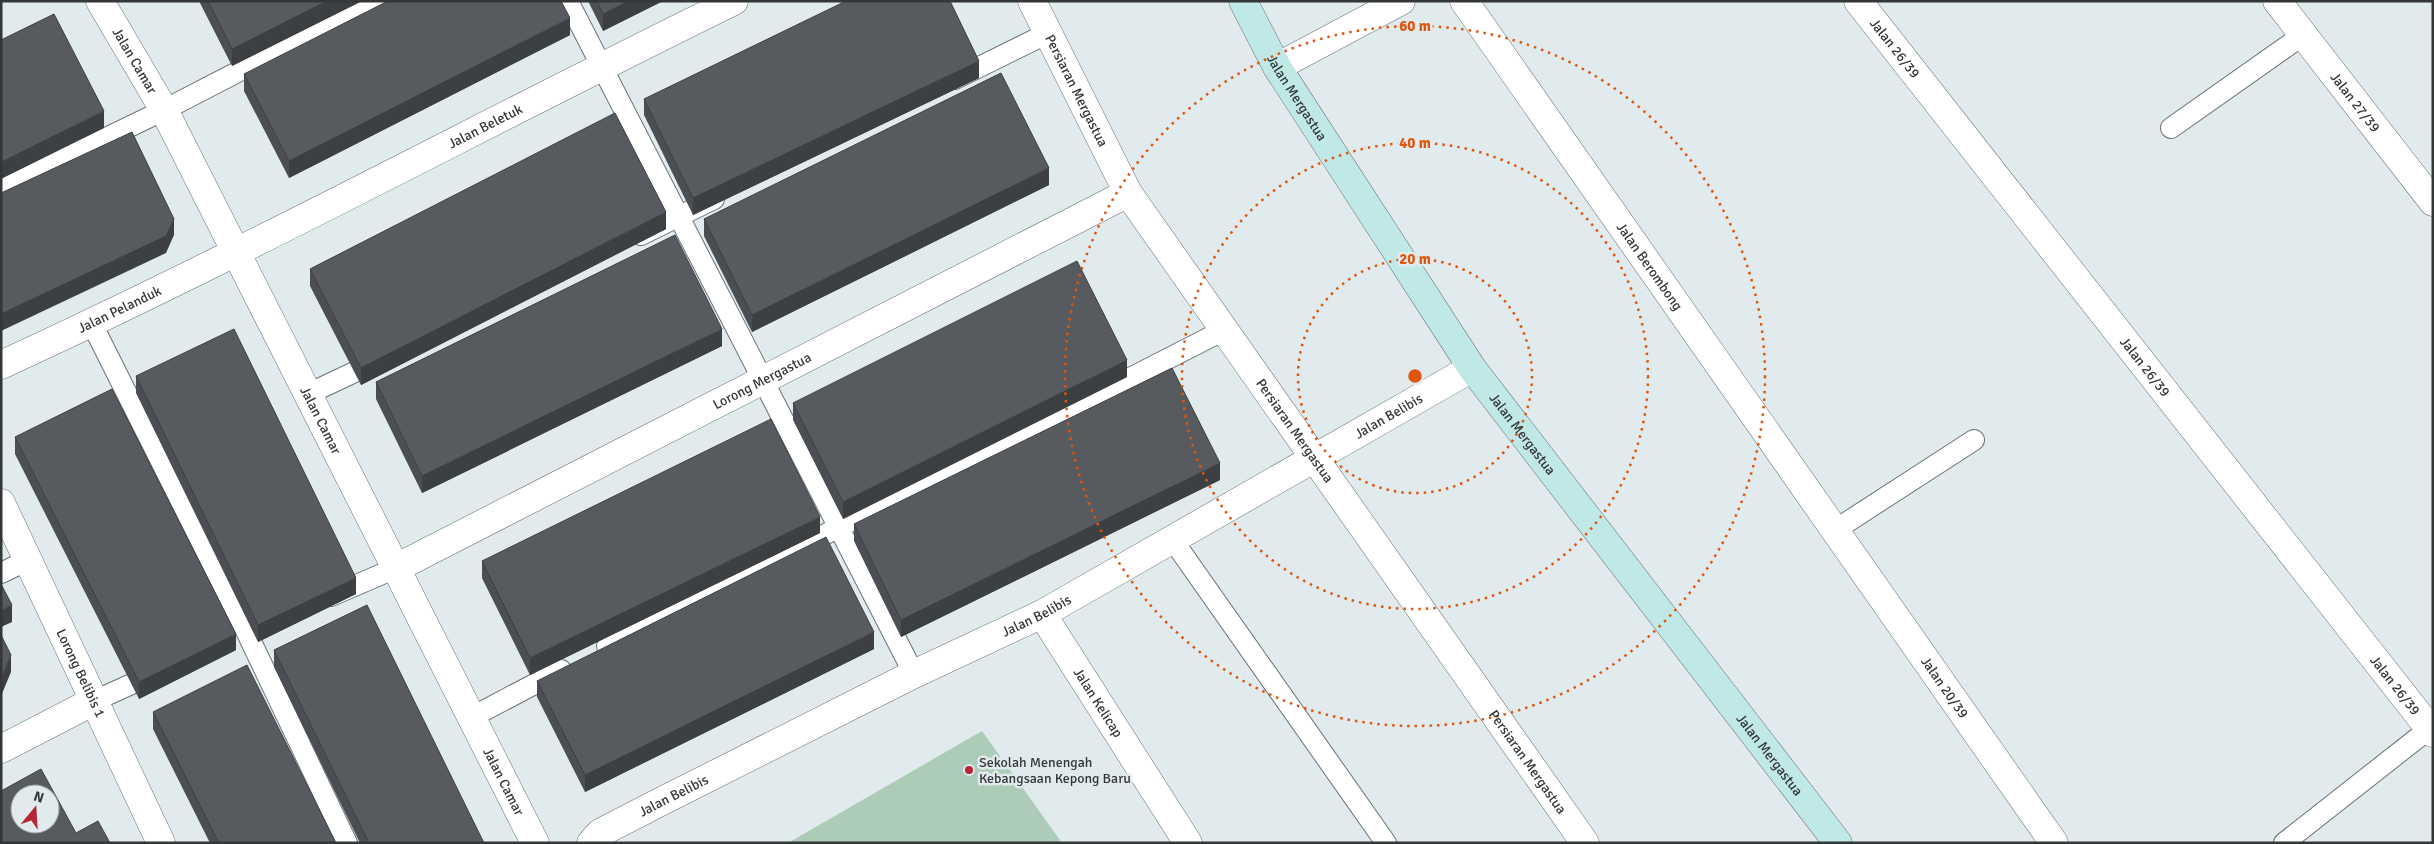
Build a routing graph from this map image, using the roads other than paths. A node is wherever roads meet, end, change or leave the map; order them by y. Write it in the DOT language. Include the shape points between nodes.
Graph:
graph roads {
  1 [pos="100,1"];
  2 [pos="375,1"];
  3 [pos="568,1"];
  4 [pos="734,1"];
  5 [pos="1032,1"];
  6 [pos="1244,1"];
  7 [pos="1401,1"];
  8 [pos="1464,1"];
  9 [pos="1858,1"];
  10 [pos="2277,1"];
  11 [pos="1048,33"];
  12 [pos="2303,35"];
  13 [pos="601,66"];
  14 [pos="1277,67"];
  15 [pos="942,86"];
  16 [pos="164,110"];
  17 [pos="2171,128"];
  18 [pos="1,188"];
  19 [pos="731,191"];
  20 [pos="1128,193"];
  21 [pos="2433,202"];
  22 [pos="678,217"];
  23 [pos="626,242"];
  24 [pos="237,253"];
  25 [pos="92,324"];
  26 [pos="1224,330"];
  27 [pos="396,352"];
  28 [pos="1,365"];
  29 [pos="1472,368"];
  30 [pos="762,379"];
  31 [pos="308,394"];
  32 [pos="1974,440"];
  33 [pos="1314,459"];
  34 [pos="1,503"];
  35 [pos="838,526"];
  36 [pos="1835,530"];
  37 [pos="1172,540"];
  38 [pos="28,560"];
  39 [pos="396,568"];
  40 [pos="1,573"];
  41 [pos="317,602"];
  42 [pos="1042,614"];
  43 [pos="175,665"];
  44 [pos="914,674"];
  45 [pos="94,700"];
  46 [pos="472,717"];
  47 [pos="2431,731"];
  48 [pos="1,749"];
  49 [pos="2288,842"];
  50 [pos="161,843"];
  51 [pos="347,843"];
  52 [pos="536,843"];
  53 [pos="591,843"];
  54 [pos="1188,843"];
  55 [pos="1386,843"];
  56 [pos="1585,843"];
  57 [pos="1838,843"];
  58 [pos="2054,843"];
  1 -- 16 [label="street, Jalan Camar"];
  2 -- 16 [label="lane"];
  3 -- 13 [label="lane"];
  4 -- 13 [label="street, Jalan Beletuk"];
  5 -- 11 [label="street, Persiaran Mergastua"];
  6 -- 14 [label="main road, Jalan Mergastua"];
  7 -- 14 [label="street"];
  8 -- 36 [label="street, Jalan Berombong"];
  9 -- 47 [label="street, Jalan 26/39"];
  10 -- 12 [label="street, Jalan 27/39"];
  11 -- 15 [label="lane"];
  11 -- 20 [label="street, Persiaran Mergastua"];
  12 -- 17 [label="lane"];
  12 -- 21 [label="street, Jalan 27/39"];
  13 -- 22 [label="lane"];
  13 -- 24 [label="street, Jalan Beletuk"];
  14 -- 29 [label="main road, Jalan Mergastua"];
  16 -- 18 [label="lane"];
  16 -- 24 [label="street, Jalan Camar"];
  19 -- 22 [label="lane"];
  20 -- 26 [label="street, Persiaran Mergastua"];
  20 -- 30 [label="street, Lorong Mergastua"];
  22 -- 23 [label="lane"];
  22 -- 30 [label="lane"];
  24 -- 25 [label="street, Jalan Pelanduk"];
  24 -- 31 [label="street, Jalan Camar"];
  25 -- 28 [label="street, Jalan Pelanduk"];
  25 -- 51 [label="lane" via="247,633"];
  26 -- 33 [label="street, Persiaran Mergastua"];
  26 -- 35 [label="lane"];
  27 -- 31 [label="lane"];
  29 -- 33 [label="street, Jalan Belibis"];
  29 -- 57 [label="main road, Jalan Mergastua"];
  30 -- 35 [label="lane"];
  30 -- 39 [label="street, Lorong Mergastua"];
  31 -- 39 [label="street, Jalan Camar"];
  32 -- 36 [label="lane"];
  33 -- 37 [label="street, Jalan Belibis"];
  33 -- 56 [label="street, Persiaran Mergastua"];
  34 -- 38 [label="street, Lorong Belibis 1"];
  35 -- 44 [label="lane"];
  35 -- 46 [label="lane"];
  36 -- 58 [label="street, Jalan 20/39"];
  37 -- 42 [label="street, Jalan Belibis"];
  37 -- 55 [label="lane"];
  38 -- 40 [label="lane"];
  38 -- 45 [label="street, Lorong Belibis 1"];
  39 -- 41 [label="lane"];
  39 -- 46 [label="street, Jalan Camar"];
  42 -- 44 [label="street, Jalan Belibis"];
  42 -- 54 [label="street, Jalan Kelicap"];
  43 -- 45 [label="lane"];
  44 -- 53 [label="street, Jalan Belibis" via="600,833"];
  45 -- 48 [label="street"];
  45 -- 50 [label="street, Lorong Belibis 1"];
  46 -- 52 [label="street, Jalan Camar"];
  47 -- 49 [label="lane"];
}
